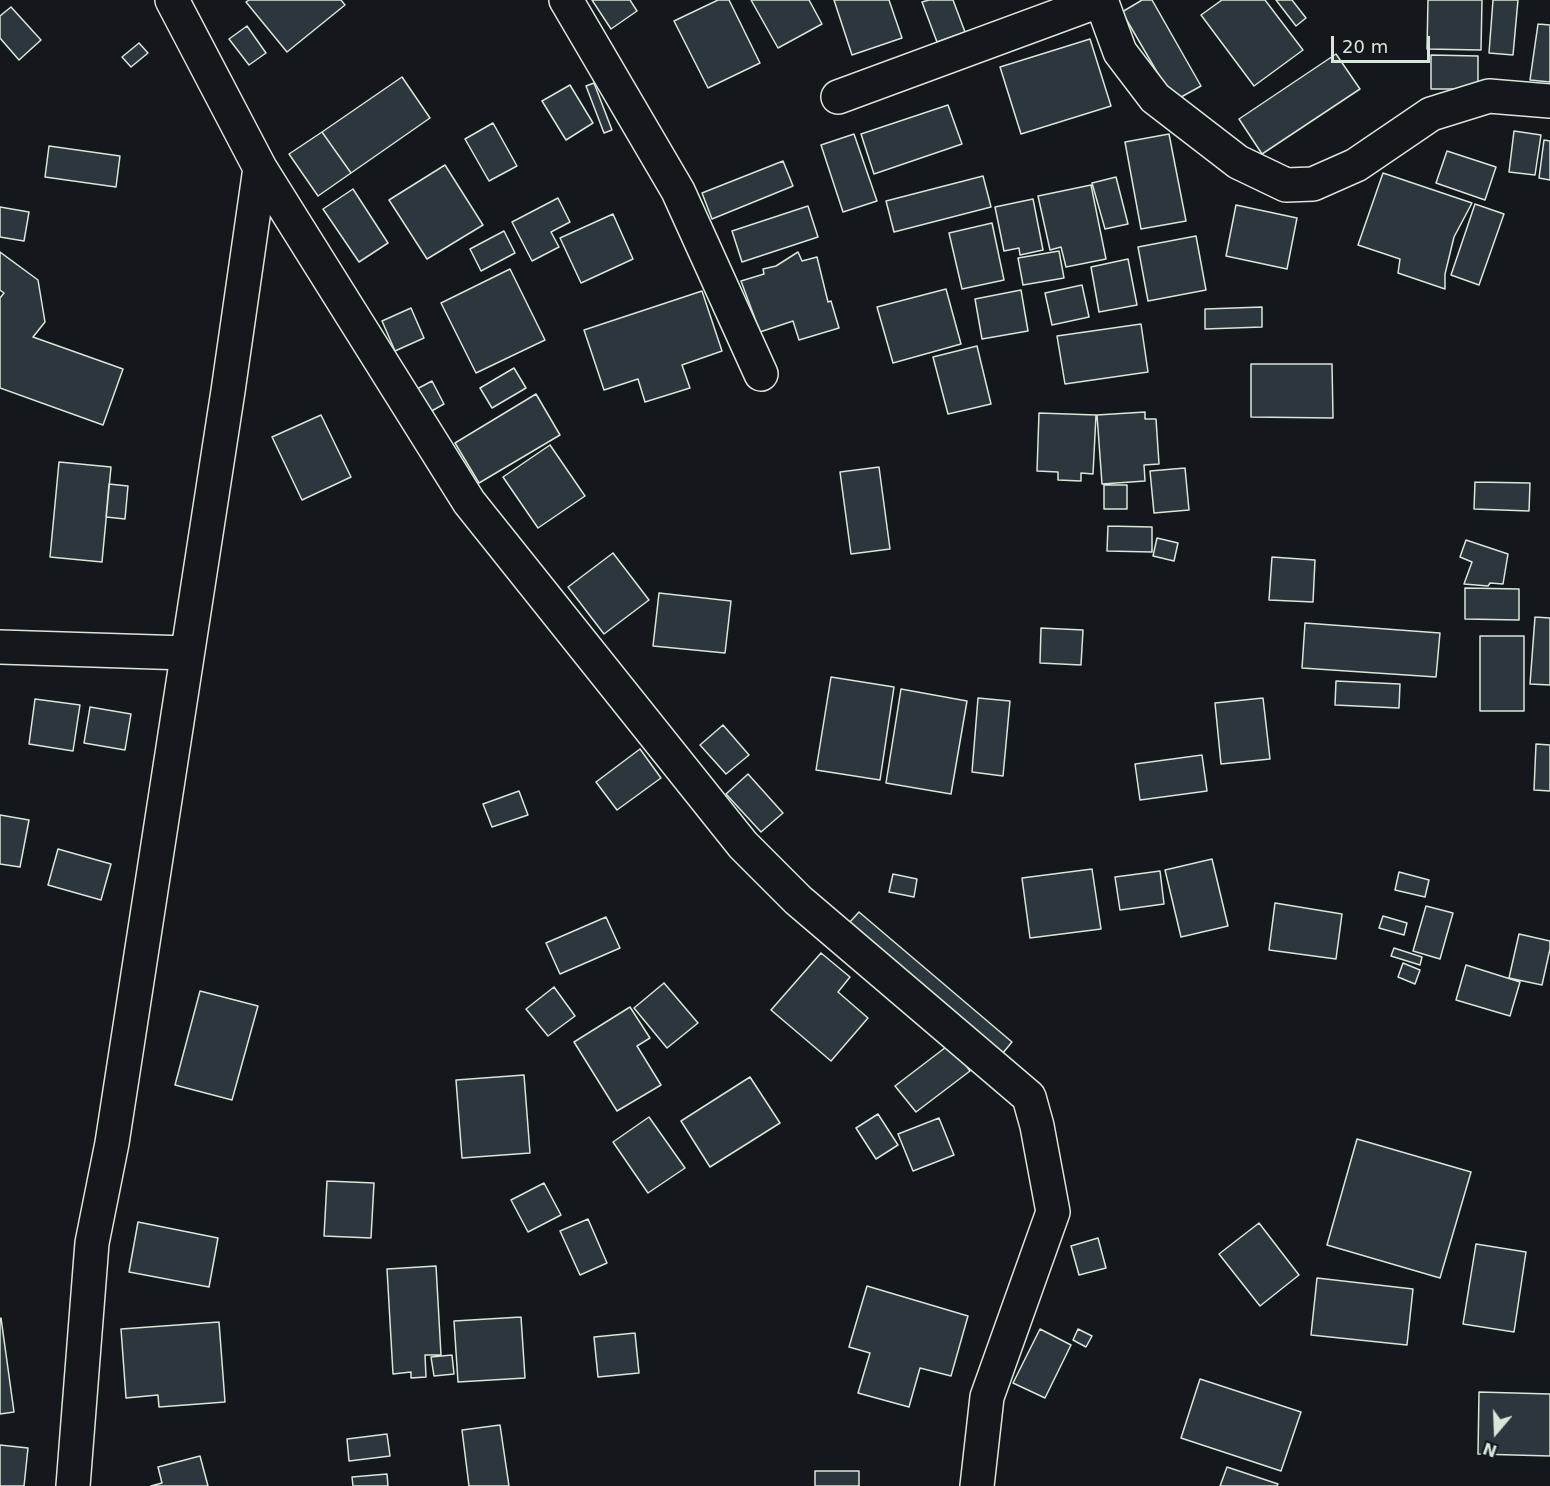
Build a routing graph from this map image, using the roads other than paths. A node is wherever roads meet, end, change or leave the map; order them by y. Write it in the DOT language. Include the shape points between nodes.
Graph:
graph roads {
  1 [pos="172,0"];
  2 [pos="566,0"];
  3 [pos="1101,0"];
  4 [pos="838,97"];
  5 [pos="1550,101"];
  6 [pos="260,168"];
  7 [pos="760,374"];
  8 [pos="0,647"];
  9 [pos="186,653"];
  10 [pos="73,1486"];
  11 [pos="977,1486"];
  1 -- 6 [label="street"];
  2 -- 7 [label="street" via="678,191"];
  3 -- 4 [label="street"];
  3 -- 5 [label="street" via="1120,52 1155,98 1238,162 1286,185 1313,184 1356,165 1431,114 1489,96"];
  6 -- 9 [label="street"];
  6 -- 11 [label="street" via="470,502 743,845 798,900 1029,1097 1053,1212 987,1397"];
  8 -- 9 [label="street"];
  9 -- 10 [label="street" via="112,1143 92,1243"];
}
